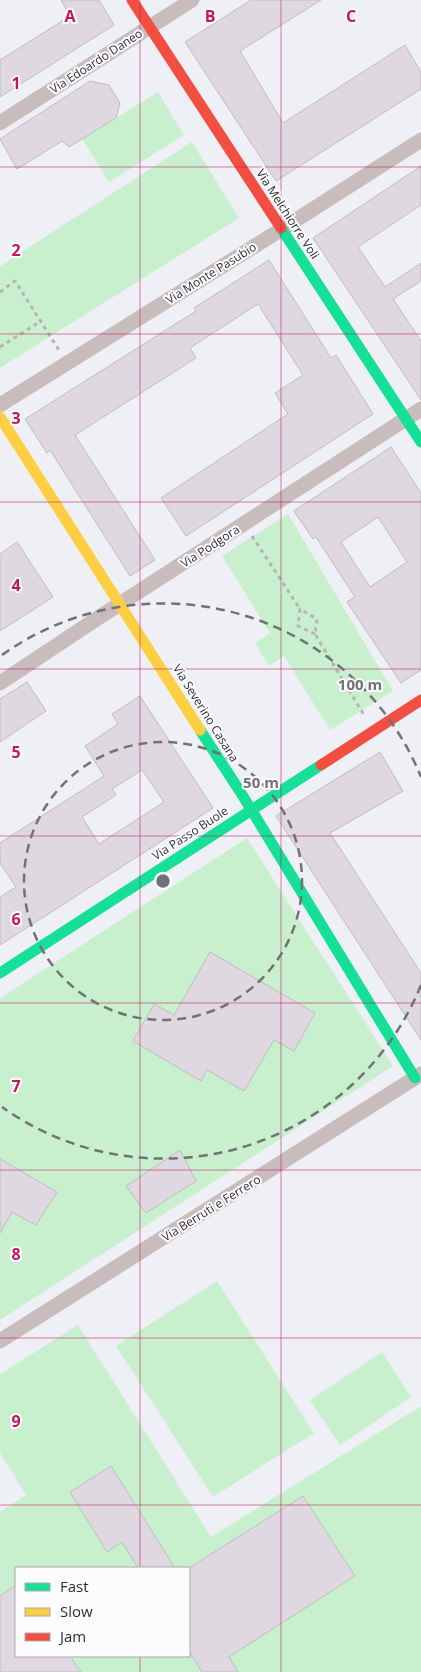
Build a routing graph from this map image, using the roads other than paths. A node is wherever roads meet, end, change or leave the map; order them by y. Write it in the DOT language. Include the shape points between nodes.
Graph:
graph roads {
  1 [pos="132,0"];
  2 [pos="192,0"];
  3 [pos="149,26"];
  4 [pos="0,123"];
  5 [pos="421,140"];
  6 [pos="282,229"];
  7 [pos="0,405"];
  8 [pos="421,409"];
  9 [pos="0,416"];
  10 [pos="406,419"];
  11 [pos="421,442"];
  12 [pos="121,604"];
  13 [pos="0,683"];
  14 [pos="421,700"];
  15 [pos="251,810"];
  16 [pos="0,973"];
  17 [pos="418,1076"];
  18 [pos="0,1341"];
  1 -- 3 [label="street, Via Melchiorre Voli"];
  2 -- 3 [label="street, Via Edoardo Daneo"];
  3 -- 4 [label="street, Via Edoardo Daneo"];
  3 -- 6 [label="street, Via Melchiorre Voli"];
  5 -- 6 [label="street, Via Monte Pasubio"];
  6 -- 7 [label="street, Via Monte Pasubio"];
  6 -- 10 [label="street, Via Melchiorre Voli"];
  8 -- 10 [label="street, Via Podgora"];
  9 -- 12 [label="street, Via Severino Casana"];
  10 -- 11 [label="street, Via Melchiorre Voli"];
  10 -- 12 [label="street, Via Podgora"];
  12 -- 13 [label="street, Via Podgora"];
  12 -- 15 [label="street, Via Severino Casana"];
  14 -- 15 [label="street, Via Passo Buole"];
  15 -- 16 [label="street, Via Passo Buole"];
  15 -- 17 [label="street, Via Severino Casana"];
  17 -- 18 [label="street, Via Berruti e Ferrero"];
}
